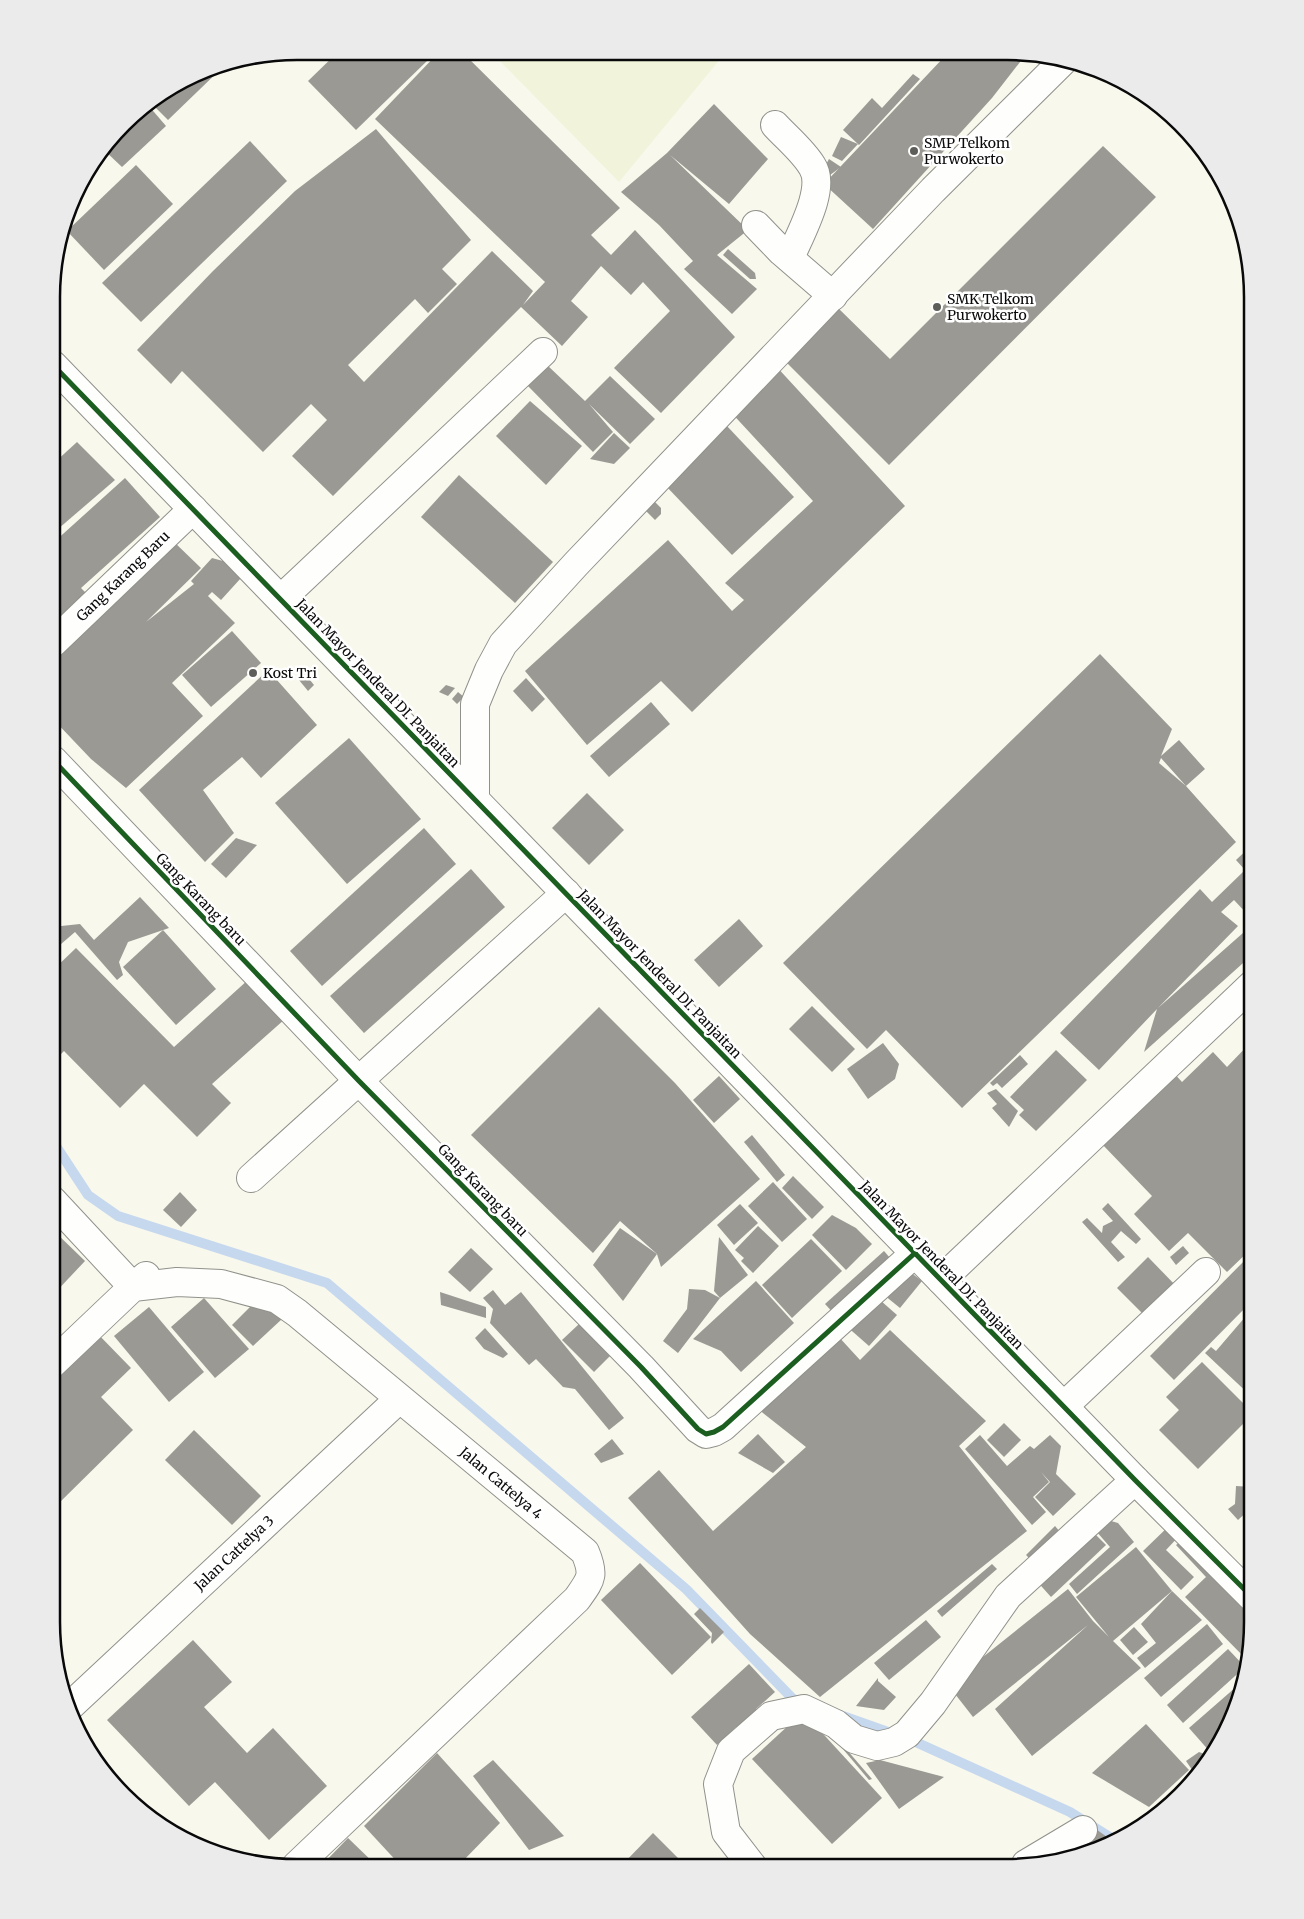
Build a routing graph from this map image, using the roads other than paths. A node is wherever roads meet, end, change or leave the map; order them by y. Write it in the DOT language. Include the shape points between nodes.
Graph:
graph roads {
  1 [pos="1058,66"];
  2 [pos="775,125"];
  3 [pos="756,225"];
  4 [pos="790,258"];
  5 [pos="833,296"];
  6 [pos="543,352"];
  7 [pos="60,372"];
  8 [pos="193,509"];
  9 [pos="281,599"];
  10 [pos="60,636"];
  11 [pos="60,767"];
  12 [pos="474,799"];
  13 [pos="566,893"];
  14 [pos="1244,994"];
  15 [pos="360,1081"];
  16 [pos="251,1178"];
  17 [pos="60,1207"];
  18 [pos="915,1253"];
  19 [pos="1206,1272"];
  20 [pos="140,1280"];
  21 [pos="941,1280"];
  22 [pos="60,1356"];
  23 [pos="399,1399"];
  24 [pos="1064,1406"];
  25 [pos="1135,1480"];
  26 [pos="1244,1590"];
  27 [pos="74,1702"];
  28 [pos="1083,1830"];
  29 [pos="1038,1857"];
  30 [pos="303,1859"];
  31 [pos="747,1859"];
  1 -- 5 [label="street" via="933,190"];
  2 -- 4 [label="street" via="813,167 816,178 815,196"];
  3 -- 4 [label="street"];
  4 -- 5 [label="street"];
  5 -- 12 [label="street" via="503,644 488,670 475,704"];
  6 -- 9 [label="street"];
  7 -- 8 [label="street, Jalan Mayor Jenderal DI. Panjaitan"];
  8 -- 9 [label="street, Jalan Mayor Jenderal DI. Panjaitan"];
  8 -- 10 [label="street, Gang Karang Baru"];
  9 -- 12 [label="street, Jalan Mayor Jenderal DI. Panjaitan"];
  11 -- 15 [label="street, Gang Karang baru"];
  12 -- 13 [label="street, Jalan Mayor Jenderal DI. Panjaitan"];
  13 -- 15 [label="street"];
  13 -- 18 [label="street, Jalan Mayor Jenderal DI. Panjaitan"];
  14 -- 21 [label="street"];
  15 -- 16 [label="street"];
  15 -- 18 [label="street, Gang Karang baru" via="706,1434 723,1426"];
  17 -- 20 [label="street"];
  18 -- 21 [label="street, Jalan Mayor Jenderal DI. Panjaitan"];
  19 -- 24 [label="street"];
  20 -- 22 [label="street"];
  20 -- 23 [label="street, Jalan Cattelya 4" via="221,1284 277,1299"];
  21 -- 24 [label="street, Jalan Mayor Jenderal DI. Panjaitan"];
  23 -- 27 [label="street, Jalan Cattelya 3"];
  23 -- 30 [label="street, Jalan Cattelya 4" via="585,1552 592,1568 588,1584 577,1599"];
  24 -- 25 [label="street, Jalan Mayor Jenderal DI. Panjaitan"];
  25 -- 26 [label="street, Jalan Mayor Jenderal DI. Panjaitan"];
  25 -- 31 [label="street" via="1008,1596 933,1703 907,1734 894,1742 877,1746 854,1739 836,1724 804,1708 771,1716 731,1751 718,1784 726,1832"];
  28 -- 29 [label="street"];
}
